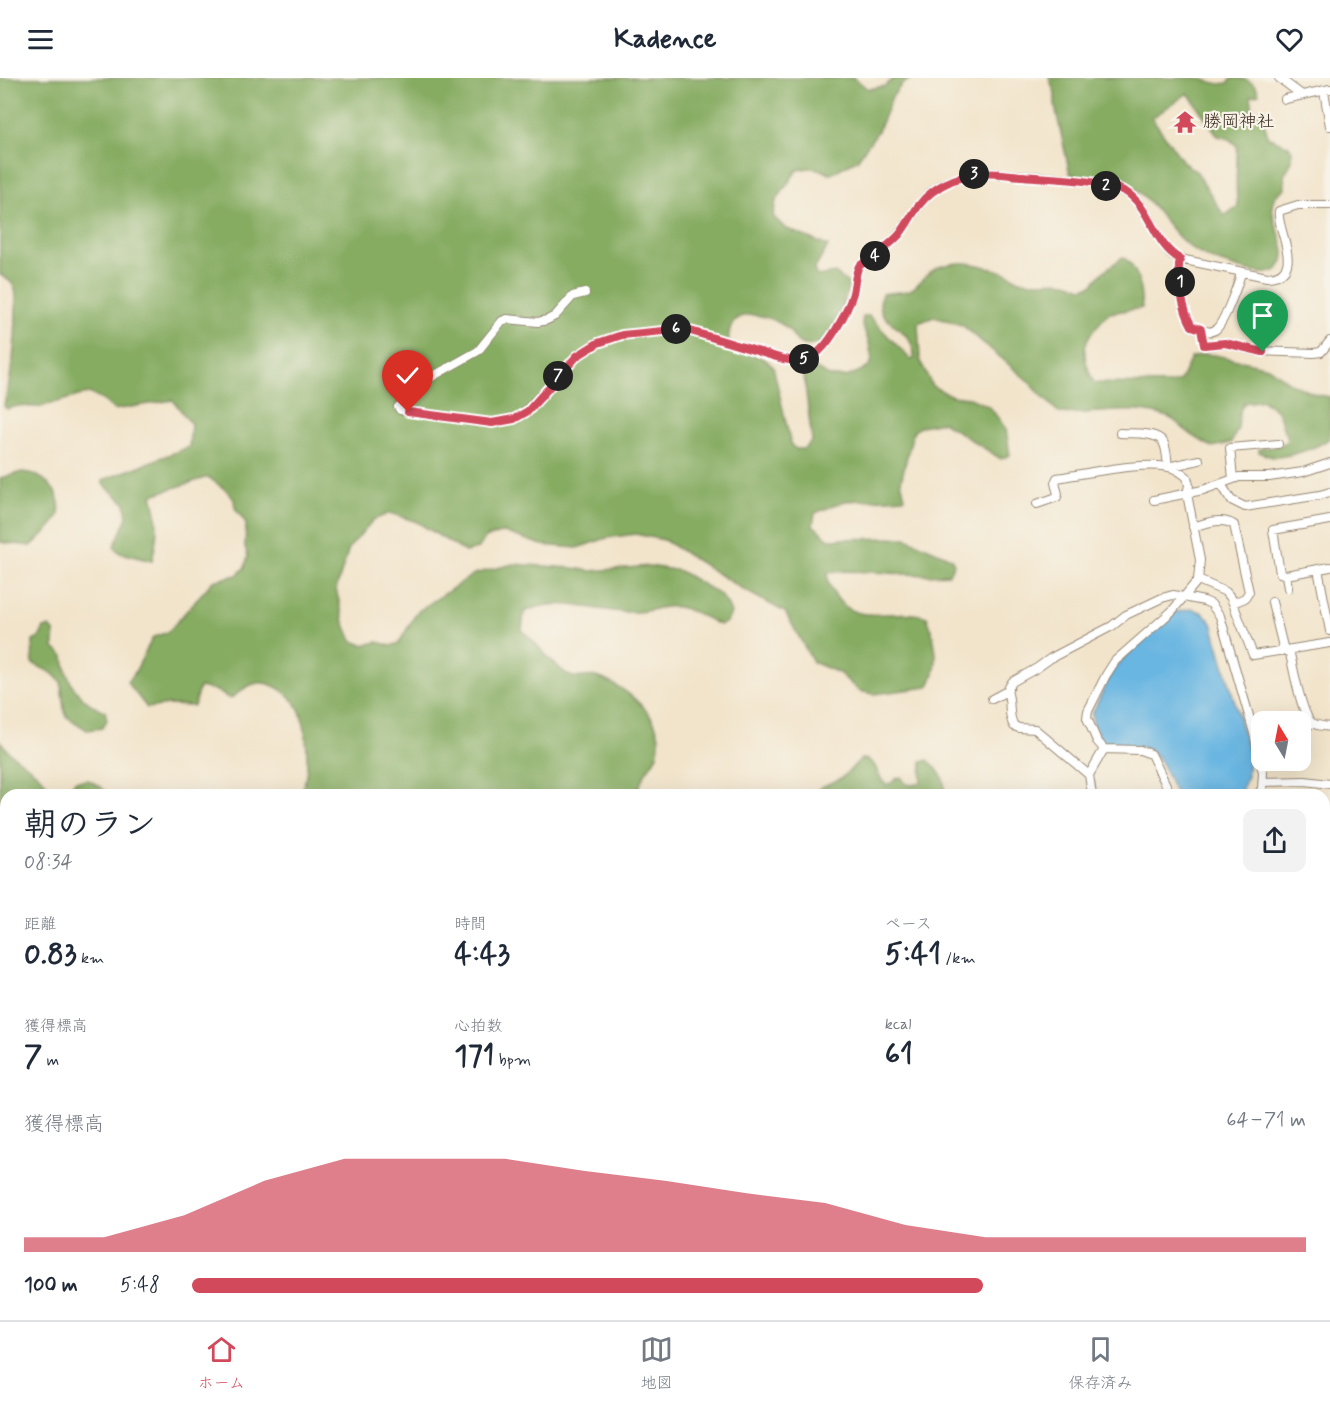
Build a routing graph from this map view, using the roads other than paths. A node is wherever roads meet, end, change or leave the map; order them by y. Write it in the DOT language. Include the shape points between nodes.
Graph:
graph roads {
  1 [pos="1279,78"];
  2 [pos="1327,90"];
  3 [pos="1302,95"];
  4 [pos="1285,99"];
  5 [pos="1330,126"];
  6 [pos="1330,205"];
  7 [pos="1180,259"];
  8 [pos="1241,273"];
  9 [pos="585,293"];
  10 [pos="1201,329"];
  11 [pos="1330,341"];
  12 [pos="1120,433"];
  13 [pos="1278,444"];
  14 [pos="1199,460"];
  15 [pos="1330,464"];
  16 [pos="1168,467"];
  17 [pos="1233,479"];
  18 [pos="1221,484"];
  19 [pos="1330,492"];
  20 [pos="1187,494"];
  21 [pos="1154,500"];
  22 [pos="1037,504"];
  23 [pos="1330,520"];
  24 [pos="1193,527"];
  25 [pos="1330,567"];
  26 [pos="1318,569"];
  27 [pos="1286,575"];
  28 [pos="1198,580"];
  29 [pos="1288,588"];
  30 [pos="1182,597"];
  31 [pos="1233,603"];
  32 [pos="1272,603"];
  33 [pos="1330,631"];
  34 [pos="1330,643"];
  35 [pos="1287,651"];
  36 [pos="1007,691"];
  37 [pos="992,699"];
  38 [pos="1312,723"];
  39 [pos="1330,728"];
  40 [pos="1104,750"];
  41 [pos="1089,775"];
  42 [pos="1263,782"];
  43 [pos="1330,784"];
  44 [pos="1091,789"];
  45 [pos="1168,789"];
  46 [pos="1262,789"];
  1 -- 3 [label="street"];
  2 -- 3 [label="street"];
  2 -- 5 [label="street"];
  3 -- 4 [label="street"];
  6 -- 8 [label="street" via="1298,205 1279,211 1287,246 1284,270 1273,277"];
  7 -- 8 [label="street"];
  7 -- 9 [label="street" via="1168,251 1144,211 1125,191 1070,180 968,175 944,184 924,198 898,236 859,266 849,304 830,339 812,357 783,359 684,329 622,335 577,356 528,411 514,419 492,423 400,410 399,404 421,383 477,351 502,321 547,320 573,296"];
  7 -- 10 [label="street" via="1186,315 1192,326"];
  8 -- 10 [label="street" via="1217,328 1209,332"];
  10 -- 11 [label="street" via="1204,348 1225,343 1256,351 1314,353 1321,352"];
  12 -- 16 [label="street" via="1161,439"];
  13 -- 17 [label="street" via="1230,448"];
  14 -- 16 [label="street"];
  15 -- 17 [label="street" via="1303,472"];
  16 -- 20 [label="street" via="1187,477"];
  16 -- 22 [label="street" via="1114,469 1057,478 1057,497"];
  17 -- 18 [label="street"];
  18 -- 19 [label="street" via="1231,500 1245,507"];
  18 -- 20 [label="street"];
  20 -- 21 [label="street"];
  20 -- 24 [label="street"];
  23 -- 27 [label="street" via="1273,530 1280,573"];
  24 -- 28 [label="street" via="1200,560"];
  24 -- 31 [label="street" via="1219,521 1233,525 1249,592"];
  25 -- 26 [label="street"];
  26 -- 27 [label="street"];
  26 -- 33 [label="street"];
  27 -- 29 [label="street"];
  28 -- 30 [label="street"];
  28 -- 31 [label="street" via="1226,592"];
  30 -- 36 [label="street" via="1167,596 1126,615 1012,682"];
  30 -- 40 [label="street" via="1115,661 1106,675 1087,718"];
  30 -- 42 [label="street" via="1211,604 1220,616 1254,733"];
  31 -- 35 [label="street" via="1253,655"];
  32 -- 35 [label="street"];
  34 -- 35 [label="street"];
  35 -- 38 [label="street"];
  36 -- 37 [label="street"];
  36 -- 41 [label="street" via="1014,726 1035,729"];
  38 -- 39 [label="street"];
  40 -- 41 [label="street"];
  40 -- 45 [label="street" via="1146,751 1155,760"];
  41 -- 44 [label="street"];
  42 -- 43 [label="street"];
  42 -- 46 [label="street"];
}
